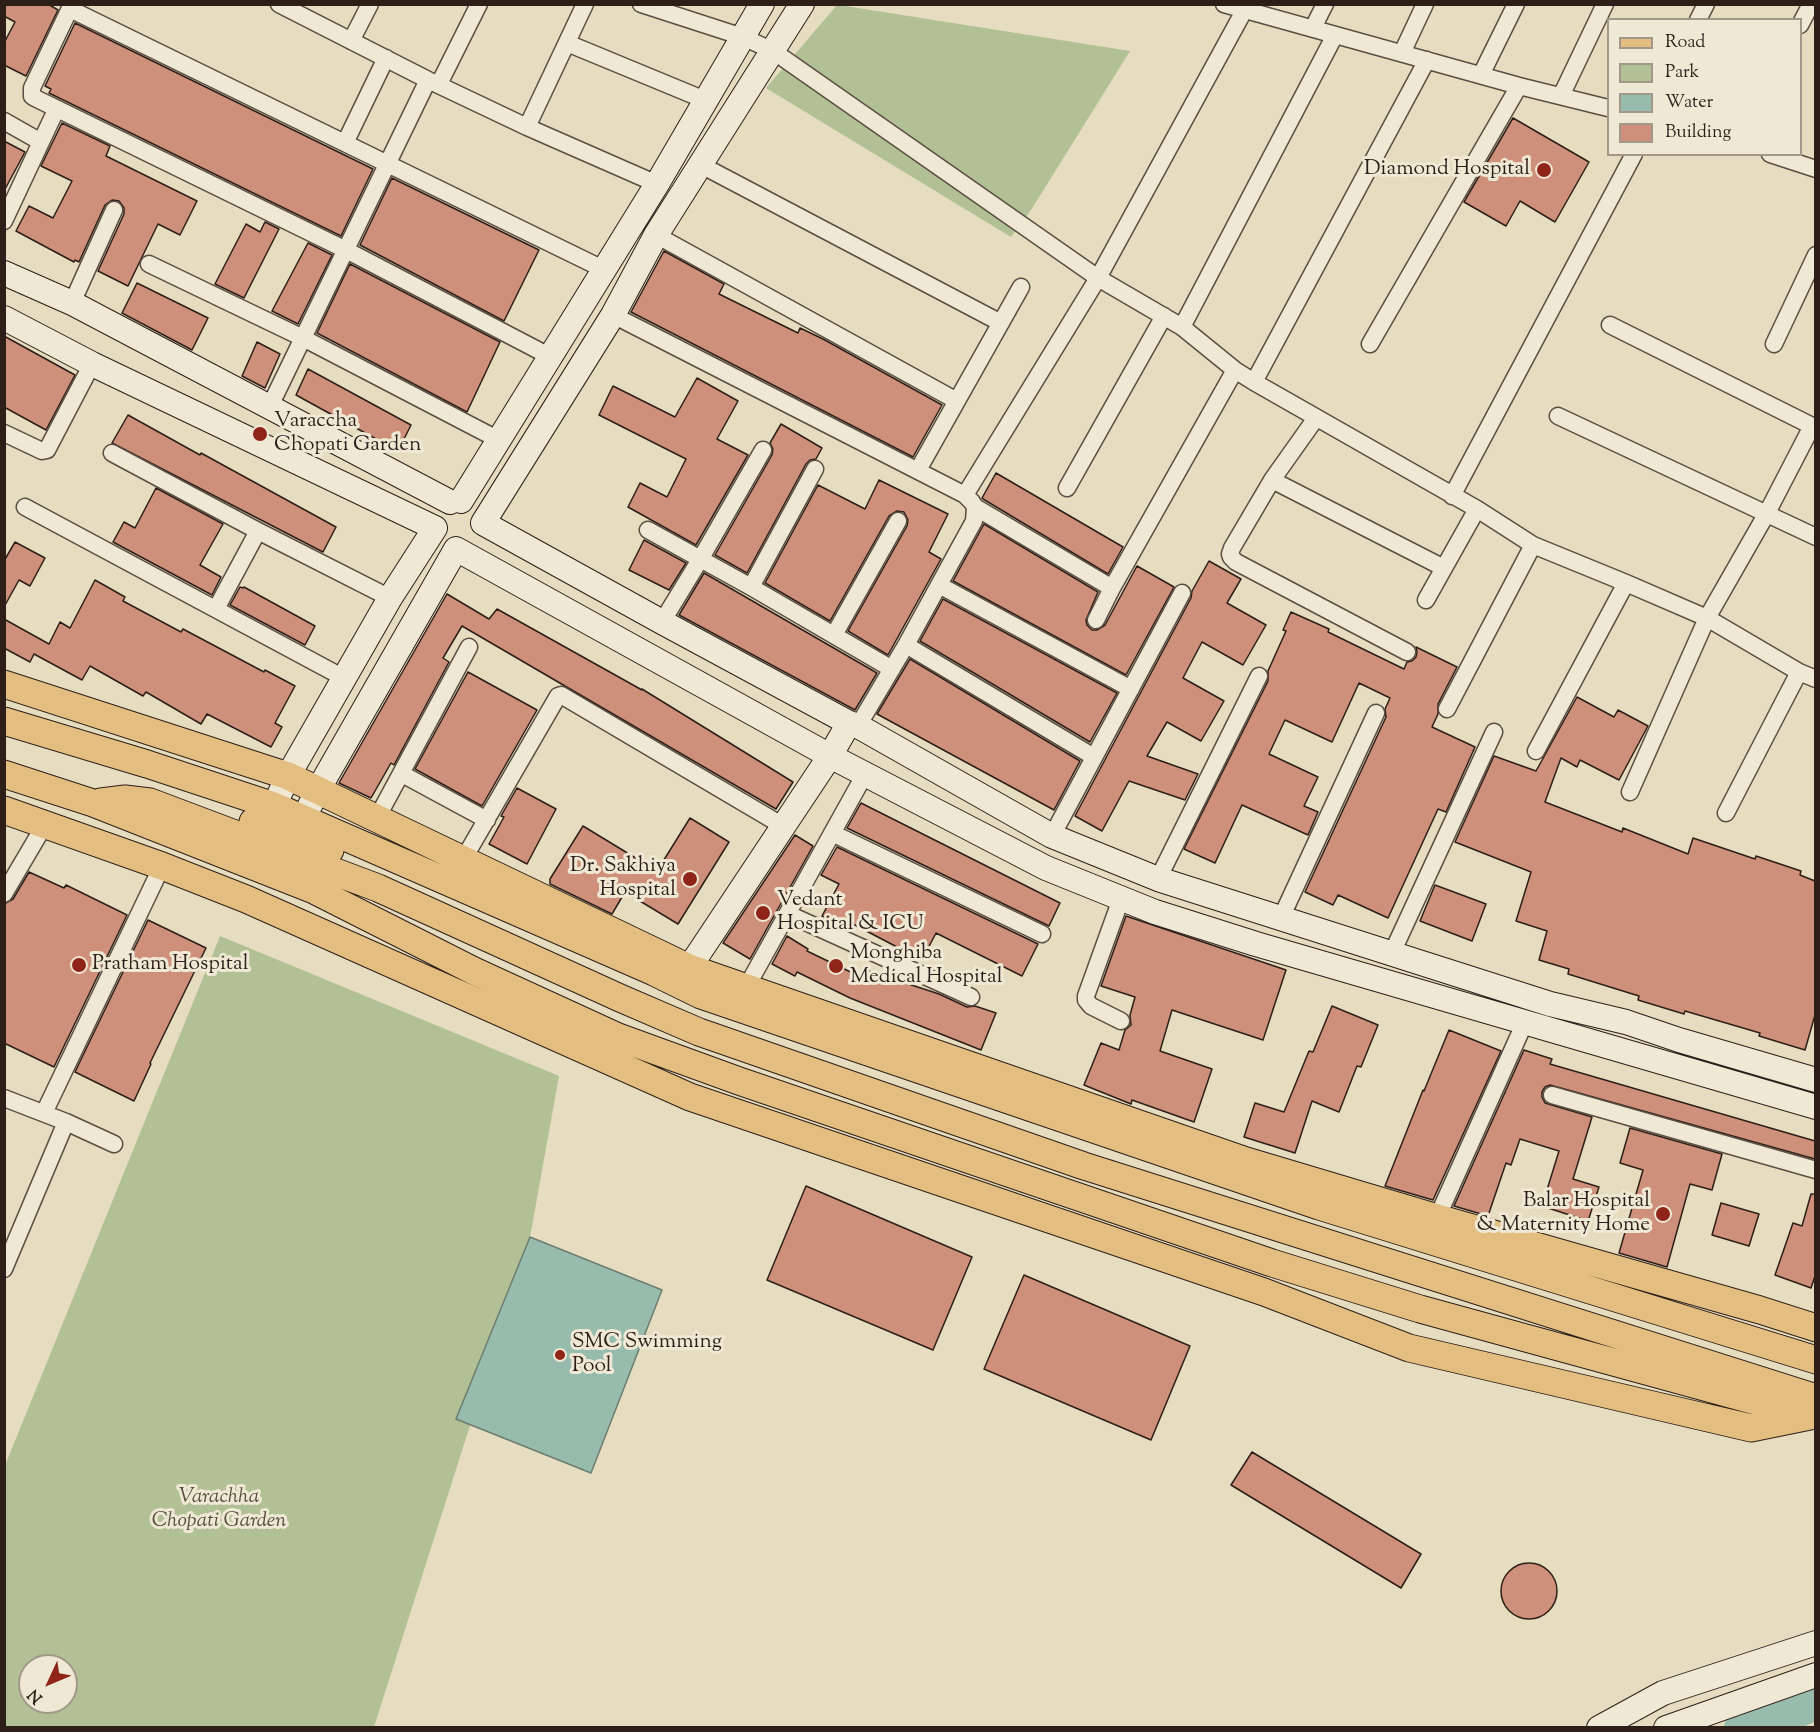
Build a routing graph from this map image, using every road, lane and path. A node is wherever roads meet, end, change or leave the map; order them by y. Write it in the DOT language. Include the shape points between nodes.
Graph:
graph roads {
  1 [pos="279,4"];
  2 [pos="370,4"];
  3 [pos="479,4"];
  4 [pos="585,4"];
  5 [pos="641,4"];
  6 [pos="762,4"];
  7 [pos="802,4"];
  8 [pos="1325,4"];
  9 [pos="1425,4"];
  10 [pos="1516,4"];
  11 [pos="1605,4"];
  12 [pos="1706,4"];
  13 [pos="1811,4"];
  14 [pos="1225,5"];
  15 [pos="71,7"];
  16 [pos="1245,9"];
  17 [pos="1699,18"];
  18 [pos="1802,21"];
  19 [pos="1313,28"];
  20 [pos="1335,35"];
  21 [pos="743,37"];
  22 [pos="351,41"];
  23 [pos="567,43"];
  24 [pos="773,51"];
  25 [pos="1402,53"];
  26 [pos="386,58"];
  27 [pos="1427,60"];
  28 [pos="1481,75"];
  29 [pos="434,82"];
  30 [pos="1519,86"];
  31 [pos="1561,96"];
  32 [pos="705,100"];
  33 [pos="1607,108"];
  34 [pos="56,110"];
  35 [pos="4,121"];
  36 [pos="527,127"];
  37 [pos="41,142"];
  38 [pos="345,143"];
  39 [pos="1633,156"];
  40 [pos="1776,156"];
  41 [pos="387,164"];
  42 [pos="701,165"];
  43 [pos="1815,169"];
  44 [pos="657,184"];
  45 [pos="114,210"];
  46 [pos="4,221"];
  47 [pos="656,235"];
  48 [pos="346,250"];
  49 [pos="1815,255"];
  50 [pos="149,264"];
  51 [pos="605,270"];
  52 [pos="4,273"];
  53 [pos="1098,278"];
  54 [pos="1021,287"];
  55 [pos="72,303"];
  56 [pos="613,315"];
  57 [pos="1164,316"];
  58 [pos="5,320"];
  59 [pos="1001,322"];
  60 [pos="1610,325"];
  61 [pos="1182,327"];
  62 [pos="303,338"];
  63 [pos="1370,344"];
  64 [pos="1774,344"];
  65 [pos="551,357"];
  66 [pos="92,364"];
  67 [pos="1235,370"];
  68 [pos="1254,382"];
  69 [pos="957,401"];
  70 [pos="270,406"];
  71 [pos="1558,416"];
  72 [pos="1316,418"];
  73 [pos="1814,427"];
  74 [pos="4,433"];
  75 [pos="499,440"];
  76 [pos="763,450"];
  77 [pos="111,453"];
  78 [pos="815,469"];
  79 [pos="918,470"];
  80 [pos="1272,480"];
  81 [pos="1067,488"];
  82 [pos="1452,495"];
  83 [pos="455,501"];
  84 [pos="970,501"];
  85 [pos="25,507"];
  86 [pos="1477,509"];
  87 [pos="1767,513"];
  88 [pos="898,521"];
  89 [pos="483,523"];
  90 [pos="435,528"];
  91 [pos="648,530"];
  92 [pos="258,531"];
  93 [pos="1815,537"];
  94 [pos="1533,545"];
  95 [pos="456,549"];
  96 [pos="701,558"];
  97 [pos="1444,568"];
  98 [pos="1626,583"];
  99 [pos="939,585"];
  100 [pos="752,586"];
  101 [pos="1112,588"];
  102 [pos="1182,593"];
  103 [pos="390,598"];
  104 [pos="1426,600"];
  105 [pos="216,609"];
  106 [pos="1707,618"];
  107 [pos="1096,620"];
  108 [pos="662,622"];
  109 [pos="834,635"];
  110 [pos="906,645"];
  111 [pos="469,647"];
  112 [pos="1407,652"];
  113 [pos="892,669"];
  114 [pos="1799,672"];
  115 [pos="1259,676"];
  116 [pos="344,678"];
  117 [pos="1815,679"];
  118 [pos="4,684"];
  119 [pos="1131,689"];
  120 [pos="44,697"];
  121 [pos="1447,709"];
  122 [pos="1376,713"];
  123 [pos="4,721"];
  124 [pos="854,725"];
  125 [pos="37,731"];
  126 [pos="1494,732"];
  127 [pos="1536,751"];
  128 [pos="830,756"];
  129 [pos="1094,757"];
  130 [pos="147,764"];
  131 [pos="4,774"];
  132 [pos="402,774"];
  133 [pos="865,774"];
  134 [pos="288,776"];
  135 [pos="318,790"];
  136 [pos="1630,792"];
  137 [pos="93,803"];
  138 [pos="274,806"];
  139 [pos="4,810"];
  140 [pos="1726,813"];
  141 [pos="377,818"];
  142 [pos="303,819"];
  143 [pos="487,820"];
  144 [pos="44,826"];
  145 [pos="783,826"];
  146 [pos="832,833"];
  147 [pos="1052,836"];
  148 [pos="463,860"];
  149 [pos="162,866"];
  150 [pos="1158,879"];
  151 [pos="4,894"];
  152 [pos="1121,898"];
  153 [pos="788,914"];
  154 [pos="1281,918"];
  155 [pos="1042,934"];
  156 [pos="1392,953"];
  157 [pos="689,968"];
  158 [pos="746,988"];
  159 [pos="971,997"];
  160 [pos="1121,1021"];
  161 [pos="1525,1022"];
  162 [pos="1815,1080"];
  163 [pos="1552,1095"];
  164 [pos="4,1098"];
  165 [pos="1815,1107"];
  166 [pos="44,1113"];
  167 [pos="66,1122"];
  168 [pos="114,1144"];
  169 [pos="1815,1170"];
  170 [pos="1437,1218"];
  171 [pos="5,1267"];
  172 [pos="1815,1328"];
  173 [pos="1815,1360"];
  174 [pos="1815,1377"];
  175 [pos="1814,1405"];
  176 [pos="1815,1643"];
  177 [pos="1815,1653"];
  178 [pos="1815,1675"];
  179 [pos="1815,1688"];
  180 [pos="1599,1728"];
  181 [pos="1624,1728"];
  182 [pos="1666,1728"];
  183 [pos="1706,1728"];
  1 -- 22 [label="street"];
  2 -- 22 [label="street"];
  3 -- 29 [label="street"];
  4 -- 23 [label="street"];
  5 -- 21 [label="street"];
  6 -- 21 [label="street"];
  7 -- 24 [label="street"];
  8 -- 19 [label="street"];
  9 -- 25 [label="street"];
  10 -- 28 [label="street"];
  11 -- 31 [label="street"];
  12 -- 17 [label="street"];
  13 -- 18 [label="street"];
  14 -- 16 [label="street"];
  15 -- 34 [label="street" via="31,92"];
  15 -- 38 [label="street"];
  16 -- 19 [label="street"];
  16 -- 53 [label="street"];
  19 -- 20 [label="street"];
  20 -- 25 [label="street"];
  20 -- 61 [label="street"];
  21 -- 24 [label="street"];
  21 -- 32 [label="street"];
  22 -- 26 [label="street"];
  23 -- 32 [label="street"];
  23 -- 36 [label="street"];
  24 -- 42 [label="street"];
  24 -- 53 [label="street"];
  25 -- 27 [label="street"];
  26 -- 29 [label="street"];
  26 -- 38 [label="street"];
  27 -- 28 [label="street"];
  27 -- 68 [label="street"];
  28 -- 30 [label="street"];
  29 -- 36 [label="street"];
  29 -- 41 [label="street"];
  30 -- 31 [label="street"];
  30 -- 63 [label="street"];
  31 -- 33 [label="street"];
  32 -- 44 [label="street"];
  34 -- 37 [label="street"];
  34 -- 48 [label="street"];
  35 -- 37 [label="street"];
  36 -- 44 [label="street"];
  37 -- 46 [label="street"];
  38 -- 41 [label="street"];
  39 -- 82 [label="street"];
  40 -- 43 [label="street"];
  41 -- 48 [label="street"];
  41 -- 51 [label="street"];
  42 -- 47 [label="street"];
  42 -- 59 [label="street"];
  44 -- 51 [label="street"];
  45 -- 55 [label="street"];
  47 -- 56 [label="street"];
  47 -- 69 [label="street"];
  48 -- 62 [label="street"];
  48 -- 65 [label="street"];
  49 -- 64 [label="street"];
  50 -- 62 [label="street"];
  51 -- 65 [label="street"];
  52 -- 55 [label="street"];
  53 -- 57 [label="street"];
  53 -- 84 [label="street"];
  54 -- 59 [label="street"];
  55 -- 70 [label="street"];
  56 -- 79 [label="street"];
  56 -- 89 [label="street"];
  57 -- 61 [label="street"];
  57 -- 81 [label="street"];
  58 -- 66 [label="street"];
  59 -- 69 [label="street"];
  60 -- 73 [label="street"];
  61 -- 67 [label="street"];
  62 -- 70 [label="street"];
  62 -- 75 [label="street"];
  65 -- 75 [label="street"];
  66 -- 74 [label="street" via="47,450"];
  66 -- 90 [label="street"];
  67 -- 68 [label="street"];
  67 -- 101 [label="street"];
  68 -- 72 [label="street"];
  69 -- 79 [label="street"];
  70 -- 83 [label="street"];
  71 -- 87 [label="street"];
  72 -- 80 [label="street"];
  72 -- 82 [label="street"];
  73 -- 87 [label="street"];
  75 -- 83 [label="street"];
  76 -- 96 [label="street"];
  77 -- 92 [label="street"];
  78 -- 100 [label="street"];
  79 -- 84 [label="street"];
  80 -- 97 [label="street"];
  80 -- 112 [label="street" via="1232,548 1231,557"];
  82 -- 86 [label="street"];
  83 -- 89 [label="street" via="472,504"];
  83 -- 90 [label="street" via="438,512"];
  84 -- 99 [label="street" via="974,521"];
  84 -- 101 [label="street"];
  85 -- 105 [label="street"];
  86 -- 94 [label="street"];
  86 -- 97 [label="street"];
  87 -- 93 [label="street"];
  87 -- 106 [label="street"];
  88 -- 109 [label="street"];
  89 -- 95 [label="street" via="482,533 472,546"];
  89 -- 108 [label="street"];
  90 -- 95 [label="street" via="442,542"];
  90 -- 103 [label="street"];
  91 -- 96 [label="street"];
  92 -- 103 [label="street"];
  92 -- 105 [label="street"];
  94 -- 98 [label="street"];
  94 -- 121 [label="street"];
  95 -- 128 [label="street"];
  95 -- 135 [label="street"];
  96 -- 100 [label="street"];
  96 -- 108 [label="street"];
  97 -- 104 [label="street"];
  98 -- 106 [label="street"];
  98 -- 127 [label="street"];
  99 -- 110 [label="street"];
  99 -- 119 [label="street"];
  100 -- 109 [label="street"];
  101 -- 107 [label="street"];
  102 -- 119 [label="street"];
  103 -- 116 [label="street"];
  105 -- 116 [label="street"];
  106 -- 114 [label="street"];
  106 -- 136 [label="street"];
  108 -- 124 [label="street"];
  109 -- 113 [label="street"];
  110 -- 113 [label="street"];
  110 -- 129 [label="street"];
  111 -- 132 [label="street"];
  113 -- 124 [label="street"];
  114 -- 117 [label="street"];
  114 -- 140 [label="street"];
  115 -- 150 [label="street"];
  116 -- 134 [label="street"];
  118 -- 120 [label="main road"];
  119 -- 129 [label="street"];
  120 -- 125 [label="main road"];
  120 -- 134 [label="main road"];
  122 -- 154 [label="street"];
  123 -- 125 [label="main road"];
  124 -- 128 [label="street"];
  124 -- 147 [label="street"];
  125 -- 130 [label="main road"];
  126 -- 156 [label="street"];
  128 -- 133 [label="street"];
  128 -- 145 [label="street"];
  129 -- 147 [label="street"];
  130 -- 138 [label="main road"];
  130 -- 174 [label="main road" via="176,795 310,841 711,1017 1413,1255"];
  131 -- 137 [label="main road"];
  132 -- 141 [label="street"];
  132 -- 143 [label="street"];
  133 -- 146 [label="street"];
  133 -- 152 [label="street" via="1046,868"];
  134 -- 135 [label="main road"];
  134 -- 138 [label="street"];
  135 -- 141 [label="main road"];
  135 -- 142 [label="street"];
  137 -- 175 [label="main road" via="314,890 474,971 618,1037 728,1077 1272,1263 1420,1309"];
  137 -- 175 [label="main road" via="125,799 150,802 378,888 699,1032 1084,1166"];
  138 -- 142 [label="main road"];
  139 -- 144 [label="main road"];
  141 -- 148 [label="main road"];
  142 -- 173 [label="main road" via="701,995 1319,1206"];
  143 -- 145 [label="street" via="561,695"];
  143 -- 148 [label="street"];
  144 -- 149 [label="main road"];
  144 -- 151 [label="street"];
  145 -- 157 [label="street"];
  146 -- 153 [label="street"];
  146 -- 155 [label="street"];
  147 -- 150 [label="street"];
  148 -- 157 [label="main road"];
  149 -- 166 [label="street"];
  149 -- 175 [label="main road" via="246,899 690,1097 1264,1292 1409,1348 1751,1428"];
  150 -- 154 [label="street"];
  152 -- 160 [label="street" via="1086,1000"];
  152 -- 161 [label="street" via="1256,944"];
  153 -- 158 [label="street"];
  153 -- 159 [label="street"];
  154 -- 156 [label="street"];
  156 -- 162 [label="street" via="1550,1004 1626,1022"];
  157 -- 158 [label="main road"];
  158 -- 170 [label="main road" via="1239,1159"];
  161 -- 165 [label="street"];
  161 -- 170 [label="street"];
  163 -- 169 [label="street"];
  164 -- 166 [label="street"];
  166 -- 167 [label="street"];
  167 -- 168 [label="street"];
  167 -- 171 [label="street"];
  170 -- 172 [label="main road"];
  176 -- 180 [label="street" via="1663,1693"];
  177 -- 181 [label="street" via="1674,1701"];
  178 -- 182 [label="street"];
  179 -- 183 [label="street" via="1767,1709"];
}
